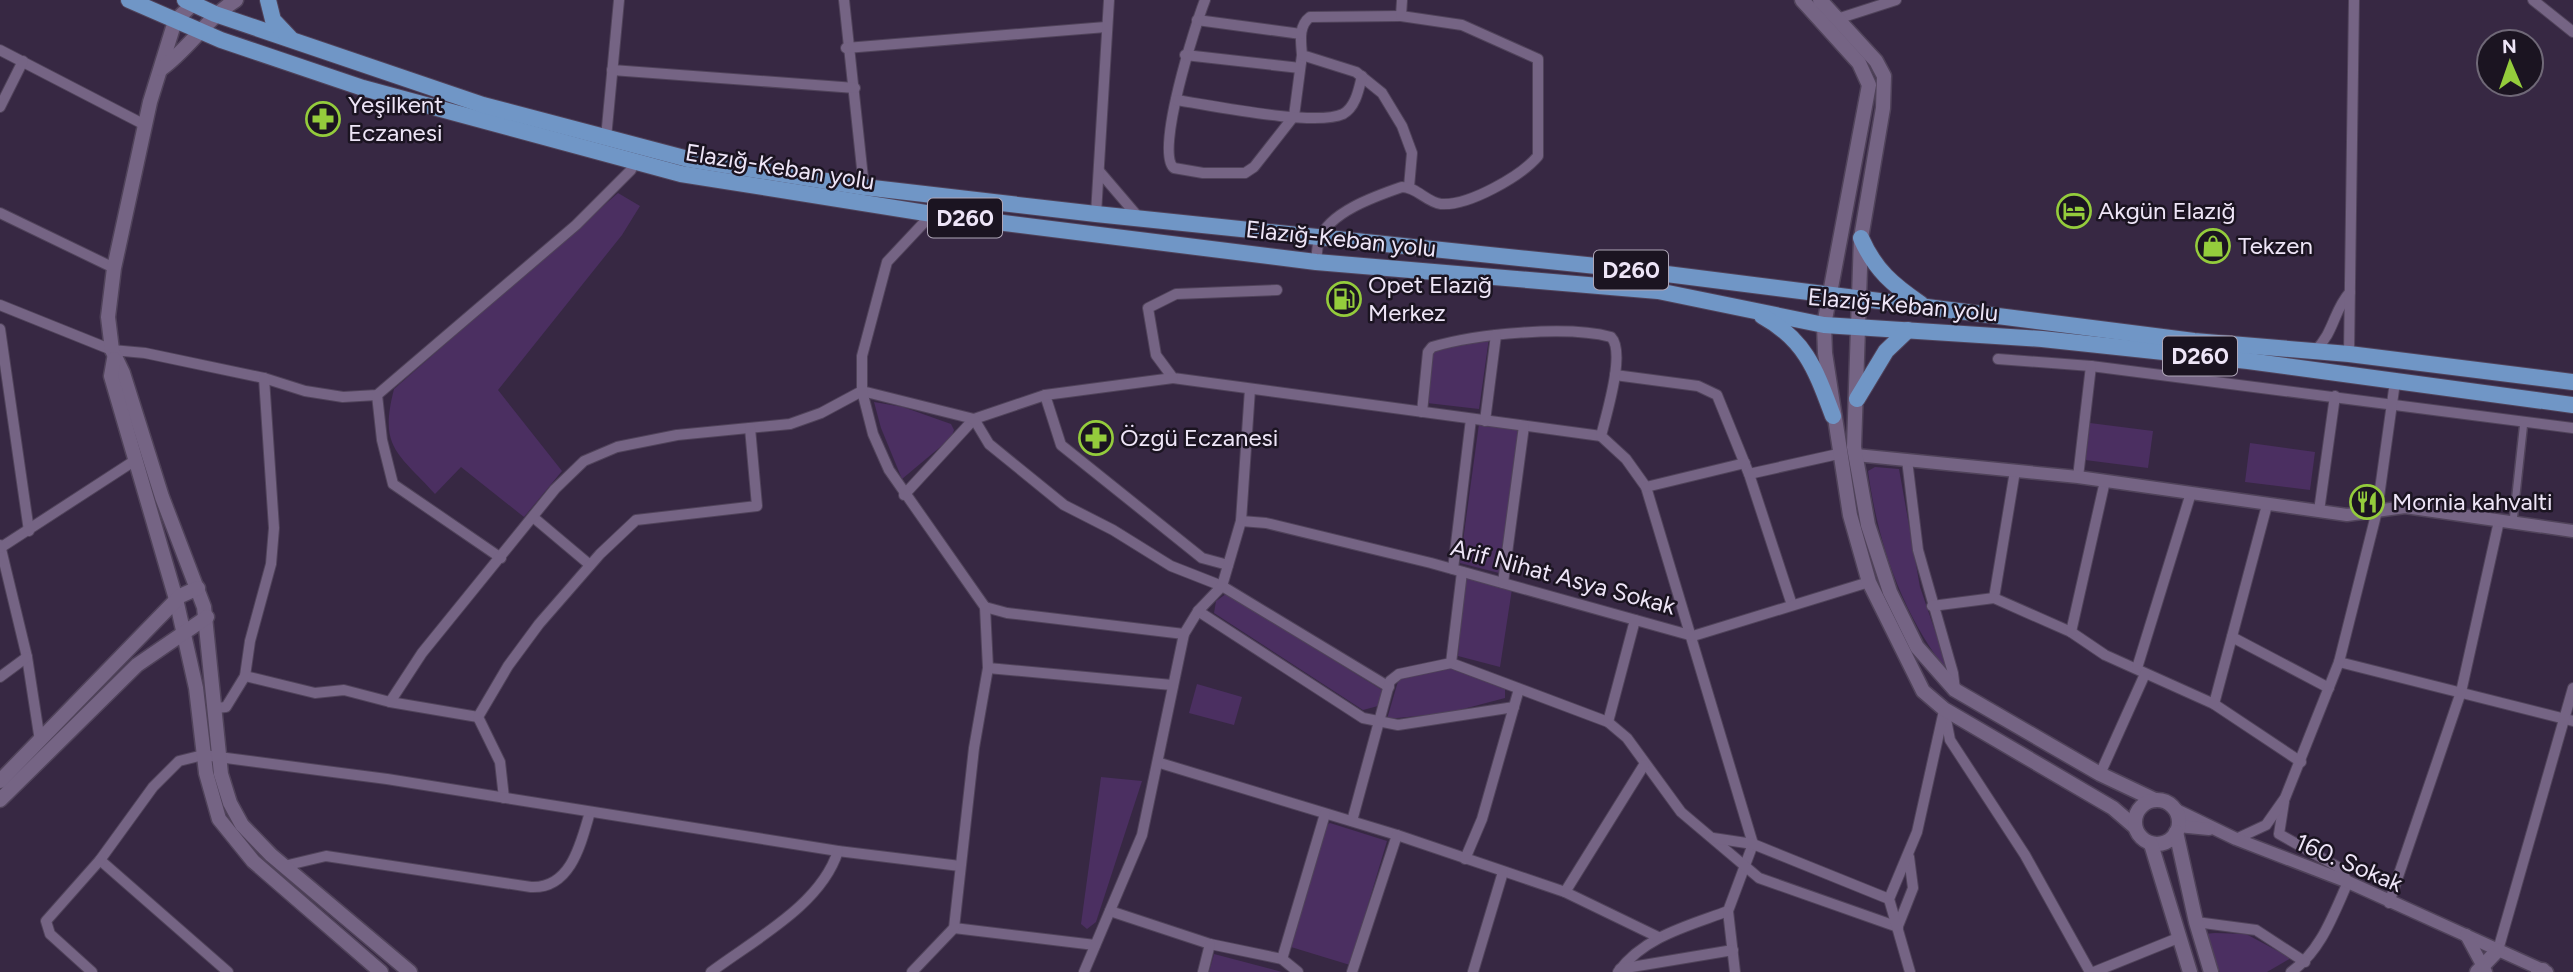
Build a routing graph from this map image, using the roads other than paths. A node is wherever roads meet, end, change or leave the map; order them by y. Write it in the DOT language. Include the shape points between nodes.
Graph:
graph roads {
  1 [pos="129,0"];
  2 [pos="236,0"];
  3 [pos="268,0"];
  4 [pos="619,0"];
  5 [pos="844,0"];
  6 [pos="1109,0"];
  7 [pos="1205,0"];
  8 [pos="1402,0"];
  9 [pos="1802,0"];
  10 [pos="1820,0"];
  11 [pos="1896,0"];
  12 [pos="2354,0"];
  13 [pos="2533,0"];
  14 [pos="192,1"];
  15 [pos="215,14"];
  16 [pos="1401,16"];
  17 [pos="1837,19"];
  18 [pos="175,20"];
  19 [pos="1197,20"];
  20 [pos="1106,27"];
  21 [pos="199,31"];
  22 [pos="2573,32"];
  23 [pos="1301,33"];
  24 [pos="292,40"];
  25 [pos="846,48"];
  26 [pos="0,50"];
  27 [pos="1185,55"];
  28 [pos="1302,55"];
  29 [pos="23,61"];
  30 [pos="1300,68"];
  31 [pos="161,69"];
  32 [pos="612,70"];
  33 [pos="1362,76"];
  34 [pos="855,88"];
  35 [pos="1176,100"];
  36 [pos="0,107"];
  37 [pos="1294,116"];
  38 [pos="145,125"];
  39 [pos="606,138"];
  40 [pos="633,164"];
  41 [pos="1099,171"];
  42 [pos="864,187"];
  43 [pos="1409,187"];
  44 [pos="0,213"];
  45 [pos="932,214"];
  46 [pos="1096,214"];
  47 [pos="1140,219"];
  48 [pos="1319,238"];
  49 [pos="1861,238"];
  50 [pos="1316,262"];
  51 [pos="114,268"];
  52 [pos="1277,290"];
  53 [pos="2350,292"];
  54 [pos="1830,293"];
  55 [pos="1861,297"];
  56 [pos="0,305"];
  57 [pos="1923,305"];
  58 [pos="1751,310"];
  59 [pos="1824,325"];
  60 [pos="1858,327"];
  61 [pos="0,329"];
  62 [pos="1908,330"];
  63 [pos="1496,335"];
  64 [pos="2315,351"];
  65 [pos="113,354"];
  66 [pos="2349,354"];
  67 [pos="1998,359"];
  68 [pos="2091,366"];
  69 [pos="1615,375"];
  70 [pos="264,378"];
  71 [pos="1173,378"];
  72 [pos="2395,382"];
  73 [pos="2573,382"];
  74 [pos="1250,389"];
  75 [pos="862,391"];
  76 [pos="377,395"];
  77 [pos="1045,395"];
  78 [pos="2335,396"];
  79 [pos="1857,399"];
  80 [pos="2394,404"];
  81 [pos="2573,405"];
  82 [pos="1422,412"];
  83 [pos="1833,416"];
  84 [pos="974,419"];
  85 [pos="1471,419"];
  86 [pos="1485,421"];
  87 [pos="2524,421"];
  88 [pos="1524,426"];
  89 [pos="750,428"];
  90 [pos="2573,428"];
  91 [pos="1601,436"];
  92 [pos="1838,454"];
  93 [pos="1856,456"];
  94 [pos="1907,460"];
  95 [pos="134,461"];
  96 [pos="1745,463"];
  97 [pos="2015,471"];
  98 [pos="1749,474"];
  99 [pos="2078,477"];
  100 [pos="2105,481"];
  101 [pos="1646,487"];
  102 [pos="2190,493"];
  103 [pos="904,495"];
  104 [pos="2267,505"];
  105 [pos="2319,511"];
  106 [pos="2377,511"];
  107 [pos="533,517"];
  108 [pos="1241,521"];
  109 [pos="2506,521"];
  110 [pos="29,531"];
  111 [pos="2573,531"];
  112 [pos="1,546"];
  113 [pos="501,558"];
  114 [pos="590,565"];
  115 [pos="1228,565"];
  116 [pos="1457,571"];
  117 [pos="1869,582"];
  118 [pos="1503,583"];
  119 [pos="1222,586"];
  120 [pos="198,588"];
  121 [pos="1994,598"];
  122 [pos="176,599"];
  123 [pos="1792,605"];
  124 [pos="1932,606"];
  125 [pos="985,607"];
  126 [pos="1198,611"];
  127 [pos="207,617"];
  128 [pos="1635,620"];
  129 [pos="183,631"];
  130 [pos="2071,632"];
  131 [pos="1184,634"];
  132 [pos="1693,636"];
  133 [pos="2232,637"];
  134 [pos="27,657"];
  135 [pos="2339,662"];
  136 [pos="1451,663"];
  137 [pos="989,668"];
  138 [pos="2141,671"];
  139 [pos="245,676"];
  140 [pos="0,677"];
  141 [pos="1172,685"];
  142 [pos="1389,687"];
  143 [pos="2329,688"];
  144 [pos="2573,688"];
  145 [pos="1519,689"];
  146 [pos="1955,690"];
  147 [pos="2461,692"];
  148 [pos="390,702"];
  149 [pos="2214,704"];
  150 [pos="1514,707"];
  151 [pos="216,708"];
  152 [pos="1944,709"];
  153 [pos="478,717"];
  154 [pos="2570,720"];
  155 [pos="1378,721"];
  156 [pos="1608,722"];
  157 [pos="1951,740"];
  158 [pos="40,741"];
  159 [pos="1938,741"];
  160 [pos="203,755"];
  161 [pos="221,755"];
  162 [pos="2301,762"];
  163 [pos="1160,763"];
  164 [pos="1644,765"];
  165 [pos="2100,774"];
  166 [pos="0,781"];
  167 [pos="504,798"];
  168 [pos="2285,798"];
  169 [pos="0,800"];
  170 [pos="2155,800"];
  171 [pos="2174,809"];
  172 [pos="590,812"];
  173 [pos="1325,814"];
  174 [pos="1352,821"];
  175 [pos="2135,827"];
  176 [pos="2177,829"];
  177 [pos="2216,829"];
  178 [pos="1397,835"];
  179 [pos="1712,838"];
  180 [pos="2236,839"];
  181 [pos="2151,844"];
  182 [pos="1753,845"];
  183 [pos="838,851"];
  184 [pos="1908,854"];
  185 [pos="1465,859"];
  186 [pos="100,860"];
  187 [pos="284,866"];
  188 [pos="960,866"];
  189 [pos="1745,866"];
  190 [pos="1503,872"];
  191 [pos="2348,882"];
  192 [pos="1565,892"];
  193 [pos="1889,899"];
  194 [pos="2389,903"];
  195 [pos="1110,911"];
  196 [pos="1728,912"];
  197 [pos="2196,922"];
  198 [pos="1898,927"];
  199 [pos="954,928"];
  200 [pos="2466,935"];
  201 [pos="1658,937"];
  202 [pos="2178,938"];
  203 [pos="1210,944"];
  204 [pos="1095,945"];
  205 [pos="1733,950"];
  206 [pos="2498,950"];
  207 [pos="1282,959"];
  208 [pos="2305,962"];
  209 [pos="1619,971"];
  210 [pos="2482,971"];
  211 [pos="2543,971"];
  212 [pos="92,972"];
  213 [pos="228,972"];
  214 [pos="381,972"];
  215 [pos="410,972"];
  216 [pos="711,972"];
  217 [pos="912,972"];
  218 [pos="1084,972"];
  219 [pos="1203,972"];
  220 [pos="1298,972"];
  221 [pos="1352,972"];
  222 [pos="1474,972"];
  223 [pos="1735,972"];
  224 [pos="1910,972"];
  225 [pos="2092,972"];
  226 [pos="2190,972"];
  227 [pos="2211,972"];
  228 [pos="2291,972"];
  1 -- 18 [label="highway, Elazığ-Keban yolu / D260"];
  2 -- 15 [label="main road"];
  3 -- 24 [label="highway" via="273,20"];
  4 -- 32 [label="street"];
  5 -- 25 [label="street"];
  6 -- 20 [label="street"];
  7 -- 19 [label="street"];
  8 -- 16 [label="street"];
  9 -- 54 [label="main road" via="1859,63 1869,85"];
  10 -- 17 [label="main road"];
  11 -- 17 [label="street"];
  12 -- 53 [label="street"];
  13 -- 22 [label="street"];
  14 -- 15 [label="highway, Elazığ-Keban yolu / D260"];
  14 -- 18 [label="main road"];
  15 -- 21 [label="main road"];
  15 -- 24 [label="highway, Elazığ-Keban yolu / D260"];
  16 -- 23 [label="street" via="1310,17"];
  16 -- 43 [label="street" via="1462,25 1538,59 1538,156 1530,165 1473,198 1455,202 1441,204"];
  17 -- 49 [label="main road" via="1884,76 1885,94"];
  18 -- 21 [label="highway, Elazığ-Keban yolu / D260"];
  18 -- 31 [label="main road"];
  19 -- 23 [label="street"];
  19 -- 27 [label="street"];
  20 -- 25 [label="street"];
  20 -- 41 [label="street"];
  21 -- 31 [label="main road" via="177,58"];
  21 -- 40 [label="highway, Elazığ-Keban yolu / D260" via="363,88"];
  23 -- 28 [label="street"];
  24 -- 39 [label="highway, Elazığ-Keban yolu / D260" via="483,105"];
  25 -- 34 [label="street"];
  26 -- 29 [label="street"];
  27 -- 30 [label="street"];
  27 -- 35 [label="street"];
  28 -- 30 [label="street"];
  28 -- 33 [label="street"];
  29 -- 36 [label="street"];
  29 -- 38 [label="street"];
  30 -- 37 [label="street"];
  31 -- 38 [label="main road"];
  32 -- 34 [label="street"];
  32 -- 39 [label="street"];
  33 -- 37 [label="street" via="1352,106 1344,113 1320,119"];
  33 -- 43 [label="street" via="1382,93 1407,136 1413,160"];
  34 -- 42 [label="street"];
  35 -- 37 [label="street"];
  35 -- 37 [label="street" via="1169,159 1170,165 1183,171 1245,173"];
  38 -- 51 [label="main road"];
  39 -- 42 [label="highway, Elazığ-Keban yolu / D260" via="688,159"];
  40 -- 45 [label="highway, Elazığ-Keban yolu / D260"];
  40 -- 76 [label="street" via="576,225"];
  41 -- 46 [label="street"];
  41 -- 47 [label="street"];
  42 -- 46 [label="highway, Elazığ-Keban yolu / D260"];
  43 -- 48 [label="street" via="1344,213"];
  44 -- 51 [label="street"];
  45 -- 50 [label="highway, Elazığ-Keban yolu / D260"];
  45 -- 75 [label="street" via="887,262 862,356"];
  46 -- 47 [label="highway, Elazığ-Keban yolu / D260"];
  47 -- 48 [label="highway, Elazığ-Keban yolu / D260"];
  48 -- 50 [label="street"];
  48 -- 54 [label="highway, Elazığ-Keban yolu / D260"];
  49 -- 55 [label="main road"];
  49 -- 57 [label="highway" via="1887,280"];
  50 -- 58 [label="highway, Elazığ-Keban yolu / D260" via="1658,291"];
  51 -- 65 [label="main road" via="108,317"];
  52 -- 71 [label="street" via="1176,294 1148,308 1156,355"];
  53 -- 64 [label="street" via="2339,306 2335,325"];
  53 -- 66 [label="street"];
  54 -- 55 [label="highway, Elazığ-Keban yolu / D260"];
  54 -- 59 [label="main road"];
  55 -- 57 [label="highway, Elazığ-Keban yolu / D260"];
  55 -- 60 [label="main road"];
  56 -- 65 [label="street"];
  57 -- 64 [label="highway, Elazığ-Keban yolu / D260" via="2194,341"];
  58 -- 59 [label="highway, Elazığ-Keban yolu / D260"];
  58 -- 83 [label="highway" via="1786,331 1808,354"];
  59 -- 60 [label="highway, Elazığ-Keban yolu / D260"];
  59 -- 83 [label="main road"];
  60 -- 62 [label="highway, Elazığ-Keban yolu / D260"];
  60 -- 79 [label="main road"];
  61 -- 110 [label="street"];
  62 -- 72 [label="highway, Elazığ-Keban yolu / D260" via="2248,361"];
  62 -- 79 [label="highway" via="1886,351"];
  63 -- 69 [label="street" via="1587,332 1611,337 1616,344"];
  63 -- 82 [label="street" via="1432,347"];
  63 -- 86 [label="street"];
  64 -- 66 [label="highway, Elazığ-Keban yolu / D260"];
  65 -- 70 [label="street" via="145,353"];
  65 -- 95 [label="main road" via="111,376"];
  65 -- 120 [label="main road"];
  66 -- 73 [label="highway, Elazığ-Keban yolu / D260"];
  67 -- 68 [label="street"];
  68 -- 78 [label="street"];
  68 -- 99 [label="street"];
  69 -- 91 [label="street"];
  69 -- 96 [label="street" via="1698,386 1717,395"];
  70 -- 76 [label="street" via="343,397"];
  70 -- 139 [label="street" via="273,540"];
  71 -- 74 [label="street"];
  71 -- 77 [label="street"];
  72 -- 80 [label="street"];
  72 -- 81 [label="highway, Elazığ-Keban yolu / D260"];
  74 -- 82 [label="street"];
  74 -- 108 [label="street"];
  75 -- 84 [label="street"];
  75 -- 89 [label="street" via="790,424"];
  75 -- 103 [label="street" via="873,434"];
  76 -- 113 [label="street" via="393,484"];
  77 -- 84 [label="street"];
  77 -- 115 [label="street" via="1061,445 1202,558"];
  78 -- 80 [label="street"];
  78 -- 105 [label="street"];
  79 -- 93 [label="main road"];
  80 -- 87 [label="street"];
  80 -- 106 [label="street"];
  82 -- 85 [label="street"];
  83 -- 92 [label="main road"];
  84 -- 103 [label="street"];
  84 -- 119 [label="street" via="989,443 1064,505 1171,566"];
  85 -- 86 [label="street"];
  85 -- 116 [label="street"];
  86 -- 88 [label="street"];
  87 -- 90 [label="street"];
  87 -- 109 [label="street"];
  88 -- 91 [label="street"];
  88 -- 118 [label="street"];
  89 -- 107 [label="street" via="617,447 584,461"];
  89 -- 114 [label="street" via="757,506 636,520"];
  91 -- 101 [label="street" via="1626,459"];
  92 -- 98 [label="street"];
  92 -- 117 [label="main road"];
  93 -- 94 [label="street"];
  93 -- 146 [label="main road" via="1868,525 1890,592 1917,648"];
  94 -- 97 [label="street"];
  94 -- 124 [label="street" via="1918,550"];
  95 -- 110 [label="street"];
  95 -- 122 [label="main road"];
  96 -- 98 [label="street"];
  96 -- 101 [label="street"];
  97 -- 99 [label="street"];
  97 -- 121 [label="street"];
  98 -- 123 [label="street"];
  99 -- 100 [label="street"];
  100 -- 102 [label="street"];
  100 -- 130 [label="street"];
  101 -- 132 [label="street"];
  102 -- 104 [label="street"];
  102 -- 138 [label="street"];
  103 -- 125 [label="street"];
  104 -- 105 [label="street"];
  104 -- 133 [label="street"];
  105 -- 106 [label="street" via="2347,515"];
  106 -- 109 [label="street" via="2405,507"];
  106 -- 135 [label="street"];
  107 -- 113 [label="street"];
  107 -- 114 [label="street"];
  108 -- 115 [label="street"];
  108 -- 116 [label="street, Arif Nihat Asya Sokak" via="1266,523"];
  109 -- 111 [label="street"];
  109 -- 147 [label="street"];
  110 -- 112 [label="street"];
  112 -- 134 [label="street"];
  113 -- 148 [label="street" via="422,653"];
  114 -- 153 [label="street" via="508,666"];
  115 -- 119 [label="street"];
  116 -- 118 [label="street, Arif Nihat Asya Sokak"];
  116 -- 136 [label="street"];
  117 -- 123 [label="street, Arif Nihat Asya Sokak"];
  117 -- 152 [label="main road" via="1923,691"];
  118 -- 128 [label="street, Arif Nihat Asya Sokak"];
  119 -- 126 [label="street"];
  119 -- 142 [label="street"];
  120 -- 122 [label="main road"];
  120 -- 127 [label="main road"];
  121 -- 124 [label="street"];
  121 -- 130 [label="street"];
  122 -- 129 [label="main road"];
  122 -- 158 [label="main road"];
  123 -- 132 [label="street, Arif Nihat Asya Sokak"];
  124 -- 146 [label="street"];
  125 -- 131 [label="street"];
  125 -- 137 [label="street"];
  126 -- 131 [label="street"];
  126 -- 155 [label="street" via="1363,718"];
  127 -- 129 [label="main road"];
  127 -- 151 [label="main road"];
  128 -- 132 [label="street, Arif Nihat Asya Sokak"];
  128 -- 156 [label="street"];
  129 -- 160 [label="main road"];
  129 -- 169 [label="main road" via="116,684"];
  130 -- 138 [label="street" via="2105,655"];
  131 -- 141 [label="street"];
  132 -- 182 [label="street"];
  133 -- 143 [label="street"];
  133 -- 149 [label="street"];
  134 -- 140 [label="street"];
  134 -- 158 [label="street"];
  135 -- 143 [label="street"];
  135 -- 147 [label="street"];
  136 -- 142 [label="street" via="1399,674"];
  136 -- 145 [label="street"];
  137 -- 141 [label="street"];
  137 -- 188 [label="street"];
  138 -- 149 [label="street"];
  138 -- 165 [label="street"];
  139 -- 148 [label="street" via="315,694 344,690"];
  139 -- 151 [label="street" via="226,707"];
  141 -- 163 [label="street"];
  142 -- 155 [label="street"];
  143 -- 162 [label="street"];
  144 -- 154 [label="street"];
  145 -- 150 [label="street"];
  145 -- 156 [label="street"];
  146 -- 165 [label="main road"];
  147 -- 154 [label="street"];
  147 -- 194 [label="street"];
  148 -- 153 [label="street"];
  149 -- 162 [label="street"];
  150 -- 155 [label="street" via="1398,725"];
  150 -- 185 [label="street" via="1482,819"];
  151 -- 161 [label="main road"];
  152 -- 157 [label="street"];
  152 -- 159 [label="street"];
  152 -- 175 [label="main road" via="2113,808"];
  153 -- 167 [label="street" via="503,770"];
  154 -- 206 [label="street"];
  155 -- 174 [label="street"];
  156 -- 164 [label="street" via="1627,738"];
  157 -- 159 [label="street"];
  157 -- 225 [label="street" via="2025,855"];
  158 -- 166 [label="main road"];
  159 -- 184 [label="street"];
  160 -- 161 [label="street"];
  160 -- 186 [label="street" via="179,761 153,786"];
  160 -- 214 [label="main road" via="219,819 233,839"];
  161 -- 167 [label="street"];
  161 -- 187 [label="main road" via="221,774 242,825"];
  162 -- 168 [label="street"];
  163 -- 173 [label="street"];
  163 -- 195 [label="street" via="1142,835"];
  164 -- 179 [label="street" via="1681,812"];
  164 -- 192 [label="street"];
  165 -- 170 [label="main road"];
  167 -- 172 [label="street"];
  168 -- 180 [label="street" via="2266,825"];
  168 -- 191 [label="street" via="2279,834 2338,867"];
  170 -- 171 [label="main road"];
  170 -- 175 [label="main road" via="2137,813"];
  171 -- 176 [label="main road"];
  171 -- 177 [label="street, 160. Sokak"];
  172 -- 183 [label="street"];
  172 -- 187 [label="street" via="566,872 547,887 326,856"];
  173 -- 174 [label="street"];
  173 -- 207 [label="street"];
  174 -- 178 [label="street"];
  175 -- 181 [label="main road"];
  176 -- 177 [label="street, 160. Sokak"];
  176 -- 181 [label="main road" via="2166,842"];
  176 -- 197 [label="main road"];
  177 -- 180 [label="street, 160. Sokak"];
  178 -- 185 [label="street"];
  178 -- 221 [label="street"];
  179 -- 182 [label="street"];
  179 -- 189 [label="street"];
  180 -- 191 [label="street, 160. Sokak"];
  181 -- 202 [label="main road"];
  182 -- 189 [label="street"];
  182 -- 193 [label="street"];
  183 -- 188 [label="street"];
  183 -- 216 [label="street" via="824,882 810,898"];
  184 -- 193 [label="street"];
  184 -- 198 [label="street" via="1913,888"];
  185 -- 190 [label="street"];
  186 -- 212 [label="street" via="46,921 50,934"];
  186 -- 213 [label="street"];
  187 -- 215 [label="main road"];
  188 -- 199 [label="street"];
  189 -- 196 [label="street"];
  189 -- 198 [label="street" via="1759,878"];
  190 -- 192 [label="street"];
  190 -- 222 [label="street"];
  191 -- 194 [label="street, 160. Sokak"];
  191 -- 208 [label="street" via="2324,935"];
  192 -- 201 [label="street"];
  193 -- 198 [label="street"];
  194 -- 200 [label="street, 160. Sokak"];
  195 -- 203 [label="street"];
  195 -- 204 [label="street"];
  196 -- 201 [label="street"];
  196 -- 205 [label="street"];
  197 -- 208 [label="street" via="2256,930"];
  197 -- 227 [label="main road"];
  198 -- 224 [label="street"];
  199 -- 204 [label="street"];
  199 -- 217 [label="street"];
  200 -- 206 [label="street, 160. Sokak"];
  200 -- 210 [label="street"];
  201 -- 209 [label="street" via="1629,957"];
  202 -- 225 [label="street"];
  202 -- 226 [label="main road"];
  203 -- 207 [label="street"];
  203 -- 219 [label="street"];
  204 -- 218 [label="street"];
  205 -- 209 [label="street"];
  205 -- 223 [label="street"];
  206 -- 210 [label="main road"];
  206 -- 211 [label="street, 160. Sokak"];
  207 -- 220 [label="street"];
  208 -- 228 [label="street"];
}
